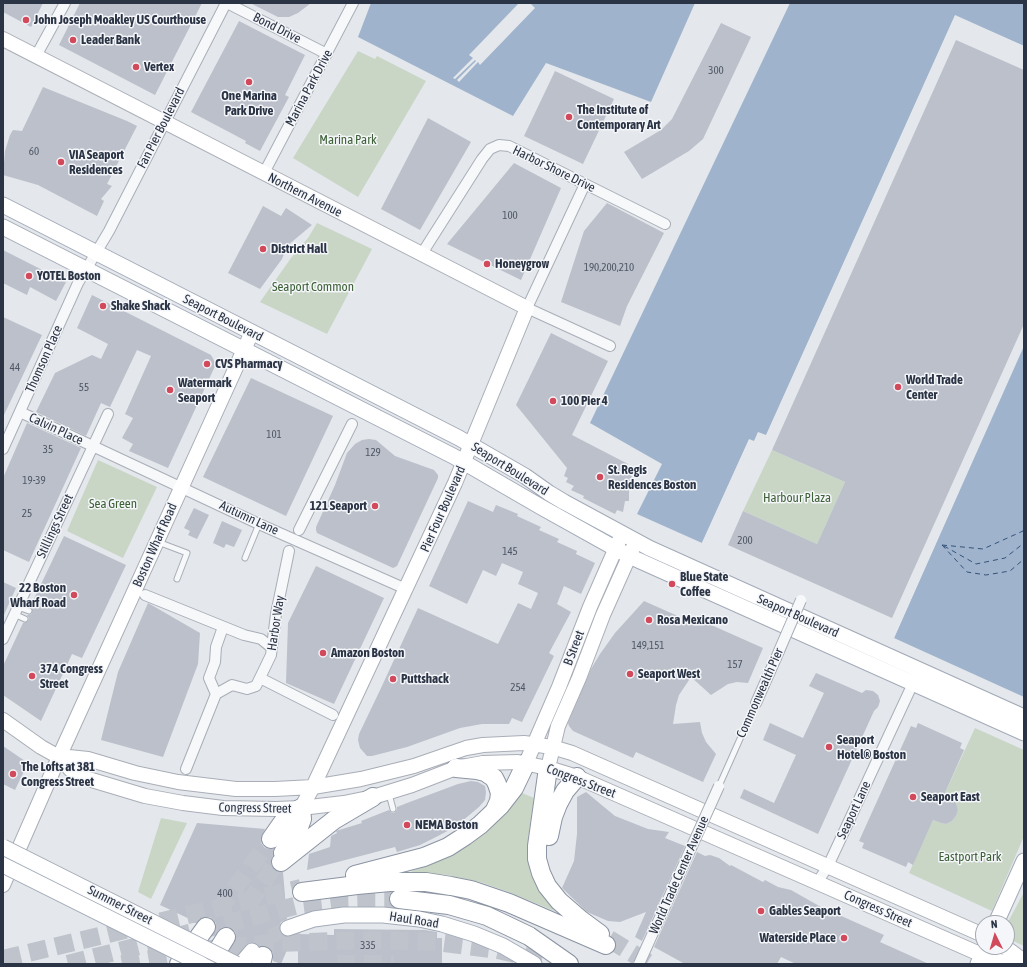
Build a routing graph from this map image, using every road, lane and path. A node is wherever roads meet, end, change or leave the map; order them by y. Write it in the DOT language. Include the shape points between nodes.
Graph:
graph roads {
  1 [pos="65,3"];
  2 [pos="227,3"];
  3 [pos="353,3"];
  4 [pos="3,39"];
  5 [pos="327,54"];
  6 [pos="36,56"];
  7 [pos="164,122"];
  8 [pos="264,173"];
  9 [pos="584,184"];
  10 [pos="3,205"];
  11 [pos="665,224"];
  12 [pos="3,227"];
  13 [pos="96,253"];
  14 [pos="422,254"];
  15 [pos="86,270"];
  16 [pos="527,308"];
  17 [pos="252,332"];
  18 [pos="610,346"];
  19 [pos="244,350"];
  20 [pos="20,412"];
  21 [pos="108,414"];
  22 [pos="352,424"];
  23 [pos="471,444"];
  24 [pos="92,446"];
  25 [pos="3,449"];
  26 [pos="464,462"];
  27 [pos="181,487"];
  28 [pos="260,524"];
  29 [pos="299,530"];
  30 [pos="622,534"];
  31 [pos="636,541"];
  32 [pos="157,542"];
  33 [pos="616,548"];
  34 [pos="290,551"];
  35 [pos="629,556"];
  36 [pos="246,558"];
  37 [pos="177,579"];
  38 [pos="406,589"];
  39 [pos="145,595"];
  40 [pos="802,600"];
  41 [pos="32,605"];
  42 [pos="18,607"];
  43 [pos="29,611"];
  44 [pos="25,619"];
  45 [pos="224,626"];
  46 [pos="3,638"];
  47 [pos="272,648"];
  48 [pos="920,670"];
  49 [pos="260,678"];
  50 [pos="913,684"];
  51 [pos="216,694"];
  52 [pos="756,703"];
  53 [pos="333,715"];
  54 [pos="1024,717"];
  55 [pos="3,720"];
  56 [pos="1024,733"];
  57 [pos="534,744"];
  58 [pos="552,747"];
  59 [pos="59,757"];
  60 [pos="526,763"];
  61 [pos="414,766"];
  62 [pos="456,768"];
  63 [pos="548,768"];
  64 [pos="186,769"];
  65 [pos="577,777"];
  66 [pos="718,786"];
  67 [pos="313,787"];
  68 [pos="381,795"];
  69 [pos="301,808"];
  70 [pos="393,809"];
  71 [pos="494,812"];
  72 [pos="271,839"];
  73 [pos="3,847"];
  74 [pos="9,861"];
  75 [pos="1024,861"];
  76 [pos="828,866"];
  77 [pos="817,883"];
  78 [pos="3,885"];
  79 [pos="399,899"];
  80 [pos="568,909"];
  81 [pos="1000,915"];
  82 [pos="206,927"];
  83 [pos="288,928"];
  84 [pos="975,931"];
  85 [pos="226,937"];
  86 [pos="975,952"];
  87 [pos="982,955"];
  88 [pos="1015,955"];
  89 [pos="259,957"];
  90 [pos="1024,961"];
  91 [pos="179,964"];
  92 [pos="201,964"];
  93 [pos="209,964"];
  94 [pos="236,964"];
  95 [pos="240,964"];
  96 [pos="534,964"];
  97 [pos="569,964"];
  98 [pos="639,964"];
  99 [pos="1015,964"];
  1 -- 6 [label="street"];
  2 -- 5 [label="street, Bond Drive"];
  2 -- 7 [label="street, Fan Pier Boulevard"];
  3 -- 5 [label="street, Marina Park Drive"];
  4 -- 6 [label="main road, Northern Avenue"];
  5 -- 8 [label="street, Marina Park Drive"];
  6 -- 7 [label="main road, Northern Avenue"];
  7 -- 8 [label="main road, Northern Avenue"];
  7 -- 13 [label="street, Fan Pier Boulevard"];
  8 -- 14 [label="main road, Northern Avenue"];
  9 -- 11 [label="street, Harbor Shore Drive"];
  9 -- 14 [label="street, Harbor Shore Drive" via="509,146 496,146 482,159"];
  9 -- 16 [label="street, Pier Four Boulevard"];
  10 -- 13 [label="main road, Seaport Boulevard"];
  12 -- 15 [label="main road, Seaport Boulevard"];
  13 -- 15 [label="street, Fan Pier Boulevard"];
  13 -- 17 [label="main road, Seaport Boulevard"];
  14 -- 16 [label="main road, Northern Avenue"];
  15 -- 19 [label="main road, Seaport Boulevard"];
  15 -- 20 [label="street, Thomson Place"];
  16 -- 18 [label="street, Northern Avenue"];
  16 -- 23 [label="main road, Pier Four Boulevard"];
  17 -- 19 [label="main road, Boston Wharf Road"];
  17 -- 23 [label="main road, Seaport Boulevard"];
  19 -- 26 [label="main road, Seaport Boulevard"];
  19 -- 27 [label="main road, Boston Wharf Road"];
  20 -- 24 [label="street, Calvin Place"];
  20 -- 25 [label="street, Thomson Place"];
  21 -- 24 [label="street, Stillings Street"];
  22 -- 29 [label="street"];
  23 -- 26 [label="main road, Pier Four Boulevard"];
  23 -- 30 [label="main road, Seaport Boulevard" via="554,496"];
  24 -- 27 [label="street, Autumn Lane"];
  24 -- 42 [label="street, Stillings Street"];
  26 -- 33 [label="main road, Seaport Boulevard"];
  26 -- 38 [label="main road, Pier Four Boulevard"];
  27 -- 28 [label="street, Autumn Lane"];
  27 -- 32 [label="main road, Boston Wharf Road"];
  28 -- 36 [label="lane"];
  28 -- 38 [label="street, Autumn Lane"];
  30 -- 31 [label="main road, Seaport Boulevard"];
  30 -- 33 [label="main road, B Street"];
  31 -- 35 [label="main road, B Street"];
  31 -- 48 [label="main road, Seaport Boulevard"];
  32 -- 37 [label="lane" via="186,553"];
  32 -- 59 [label="main road, Boston Wharf Road"];
  33 -- 35 [label="main road, Seaport Boulevard"];
  33 -- 57 [label="main road, B Street"];
  34 -- 47 [label="street, Harbor Way" via="276,614"];
  35 -- 50 [label="main road, Seaport Boulevard"];
  35 -- 58 [label="main road, B Street" via="603,615"];
  38 -- 67 [label="main road, Pier Four Boulevard"];
  39 -- 45 [label="street"];
  40 -- 52 [label="street, Commonwealth Pier, bridge"];
  41 -- 42 [label="lane"];
  42 -- 43 [label="lane"];
  42 -- 44 [label="lane"];
  42 -- 46 [label="street, Stillings Street"];
  45 -- 47 [label="street" via="261,639"];
  45 -- 51 [label="street" via="209,678"];
  47 -- 49 [label="street, Harbor Way"];
  48 -- 50 [label="street, Seaport Lane"];
  48 -- 54 [label="main road, Seaport Boulevard"];
  49 -- 51 [label="street, Harbor Way" via="256,686 247,689 232,685"];
  49 -- 53 [label="street"];
  50 -- 56 [label="main road, Seaport Boulevard"];
  50 -- 76 [label="street, Seaport Lane"];
  51 -- 64 [label="street"];
  52 -- 66 [label="lane, Commonwealth Pier"];
  55 -- 59 [label="main road, Congress Street"];
  57 -- 58 [label="main road, Congress Street"];
  57 -- 60 [label="main road, B Street"];
  57 -- 61 [label="main road, Congress Street" via="483,745"];
  58 -- 63 [label="main road, B Street"];
  58 -- 76 [label="main road, Congress Street" via="572,753"];
  59 -- 67 [label="main road, Congress Street" via="88,759 156,778 210,787"];
  59 -- 69 [label="main road, Congress Street" via="71,770 85,778 145,796 183,804 223,808"];
  59 -- 74 [label="main road, Boston Wharf Road"];
  60 -- 62 [label="main road, Congress Street" via="495,762"];
  60 -- 63 [label="main road, Congress Street"];
  60 -- 71 [label="highway" via="514,788"];
  61 -- 67 [label="main road, Congress Street"];
  61 -- 68 [label="main road" via="406,773 389,780"];
  62 -- 68 [label="main road, Congress Street"];
  62 -- 71 [label="highway" via="485,772 494,778 500,793"];
  63 -- 65 [label="main road, Congress Street"];
  63 -- 80 [label="highway" via="537,859 547,886"];
  65 -- 77 [label="main road, Congress Street"];
  65 -- 80 [label="highway" via="558,804 551,823 548,844 550,879 556,894"];
  66 -- 98 [label="street, World Trade Center Avenue, bridge"];
  67 -- 69 [label="main road, Pier Four Boulevard"];
  68 -- 69 [label="main road, Congress Street"];
  68 -- 69 [label="highway" via="334,820 281,859 299,827 302,819"];
  68 -- 70 [label="lane"];
  69 -- 72 [label="highway" via="286,819"];
  71 -- 80 [label="highway" via="465,836 424,858 302,890 390,882 426,882 451,886 509,903 607,942"];
  73 -- 94 [label="main road, Summer Street, bridge"];
  74 -- 78 [label="main road, Boston Wharf Road"];
  74 -- 92 [label="main road, Summer Street, bridge"];
  75 -- 81 [label="main road"];
  76 -- 77 [label="street, Seaport Lane"];
  76 -- 84 [label="main road, Congress Street"];
  77 -- 86 [label="main road, Congress Street"];
  79 -- 97 [label="highway" via="449,905 487,916 529,936"];
  82 -- 91 [label="highway"];
  83 -- 96 [label="main road, Haul Road" via="314,919 344,915 383,915 419,919 479,936"];
  85 -- 93 [label="highway"];
  87 -- 99 [label="main road, Congress Street"];
  88 -- 90 [label="main road"];
  89 -- 95 [label="main road"];
}
